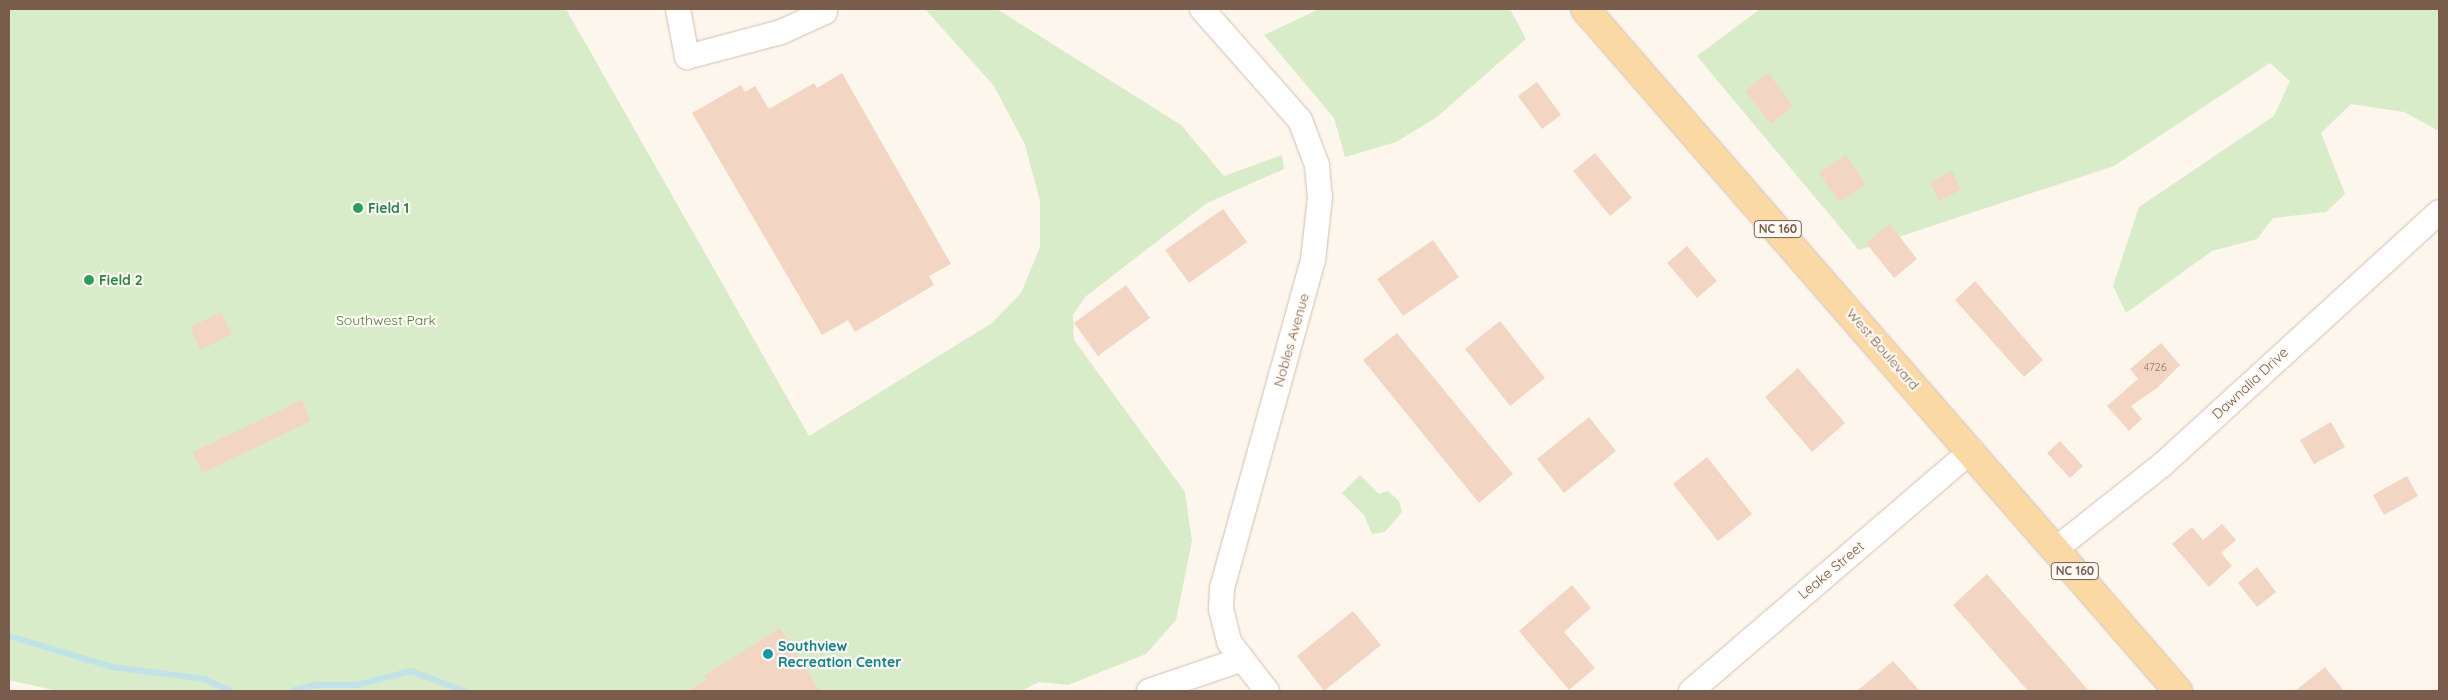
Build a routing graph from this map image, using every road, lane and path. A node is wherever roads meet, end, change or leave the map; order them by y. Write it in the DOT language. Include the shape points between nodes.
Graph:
graph roads {
  1 [pos="678,9"];
  2 [pos="824,9"];
  3 [pos="1202,9"];
  4 [pos="1585,9"];
  5 [pos="2439,212"];
  6 [pos="1972,450"];
  7 [pos="2056,549"];
  8 [pos="1240,660"];
  9 [pos="1149,691"];
  10 [pos="1267,691"];
  11 [pos="1691,691"];
  12 [pos="2178,691"];
  1 -- 2 [label="street" via="687,57 782,32 825,12"];
  3 -- 8 [label="street, Nobles Avenue" via="1300,120 1315,157 1320,197 1313,260 1222,588 1225,633"];
  4 -- 6 [label="main road, West Boulevard / NC 160"];
  5 -- 7 [label="street, Dawnalia Drive" via="2162,465"];
  6 -- 7 [label="main road, West Boulevard / NC 160"];
  6 -- 11 [label="street, Leake Street"];
  7 -- 12 [label="main road, West Boulevard / NC 160"];
  8 -- 9 [label="street"];
  8 -- 10 [label="street, Nobles Avenue"];
}
